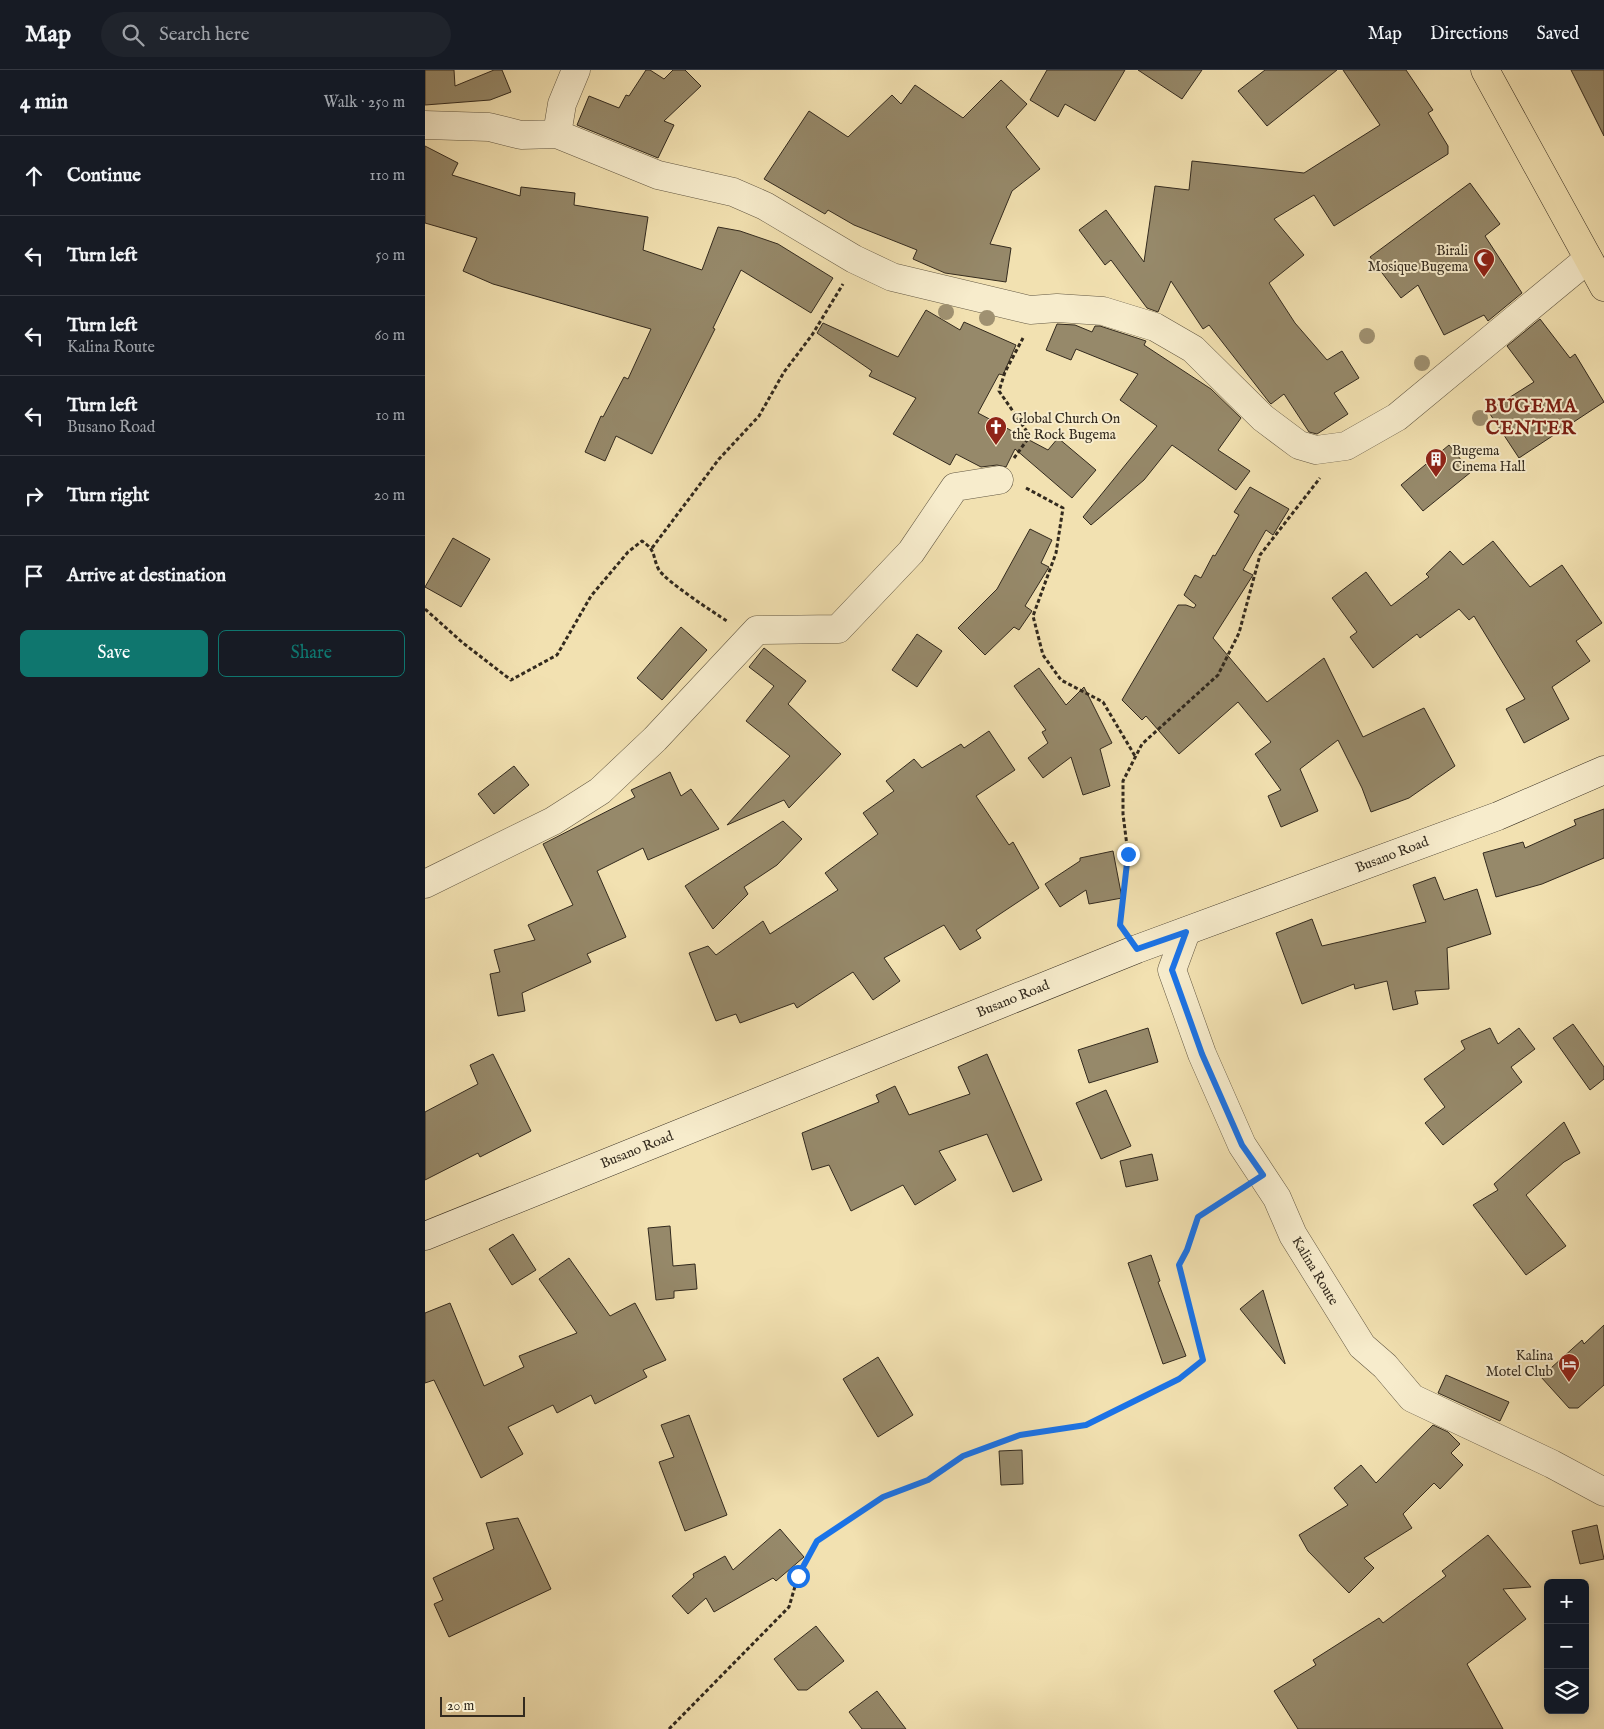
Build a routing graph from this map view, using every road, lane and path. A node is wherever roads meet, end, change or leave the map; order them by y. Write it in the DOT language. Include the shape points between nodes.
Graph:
graph roads {
  1 [pos="576,70"];
  2 [pos="1485,70"];
  3 [pos="425,126"];
  4 [pos="557,134"];
  5 [pos="854,259"];
  6 [pos="1589,259"];
  7 [pos="1604,287"];
  8 [pos="1030,310"];
  9 [pos="1346,446"];
  10 [pos="999,480"];
  11 [pos="652,548"];
  12 [pos="425,609"];
  13 [pos="757,630"];
  14 [pos="1135,756"];
  15 [pos="1604,770"];
  16 [pos="425,884"];
  17 [pos="1186,932"];
  18 [pos="1137,949"];
  19 [pos="1263,1175"];
  20 [pos="425,1236"];
  21 [pos="1604,1492"];
  22 [pos="669,1729"];
  1 -- 4 [label="street" via="562,104"];
  2 -- 6 [label="main road"];
  3 -- 4 [label="street" via="489,127 521,135"];
  4 -- 5 [label="street" via="659,175 733,192 765,206"];
  5 -- 8 [label="street" via="893,277"];
  5 -- 11 [label="path" via="842,288 784,372 759,416 719,459"];
  6 -- 7 [label="main road"];
  6 -- 9 [label="street" via="1397,417"];
  8 -- 9 [label="street" via="1103,311 1155,328 1193,348 1263,418 1299,445 1316,450"];
  8 -- 10 [label="path" via="1025,335 1005,372 999,392 1030,436"];
  9 -- 14 [label="path" via="1261,555 1239,633 1218,674 1143,744"];
  10 -- 13 [label="street" via="955,487 911,552 838,629"];
  10 -- 14 [label="path" via="1016,482 1063,508 1056,552 1033,616 1043,655 1061,680 1103,702"];
  11 -- 12 [label="path" via="642,542 628,552 591,596 557,655 511,680"];
  11 -- 13 [label="path" via="660,571 705,607 735,626"];
  13 -- 16 [label="street" via="655,739 600,791 553,821"];
  14 -- 18 [label="path" via="1123,781 1128,854 1120,925"];
  15 -- 17 [label="street, Busano Road" via="1497,816"];
  17 -- 18 [label="street, Busano Road"];
  17 -- 19 [label="street, Kalina Route" via="1172,970 1202,1054 1242,1145"];
  18 -- 20 [label="street, Busano Road"];
  19 -- 21 [label="street, Kalina Route" via="1283,1209 1293,1235 1362,1346 1385,1366 1412,1398"];
  19 -- 22 [label="path" via="1198,1217 1179,1265 1203,1360 1179,1379 1086,1425 1020,1435 963,1456 928,1480 883,1497 847,1520 817,1541 798,1576 789,1607"];
}
